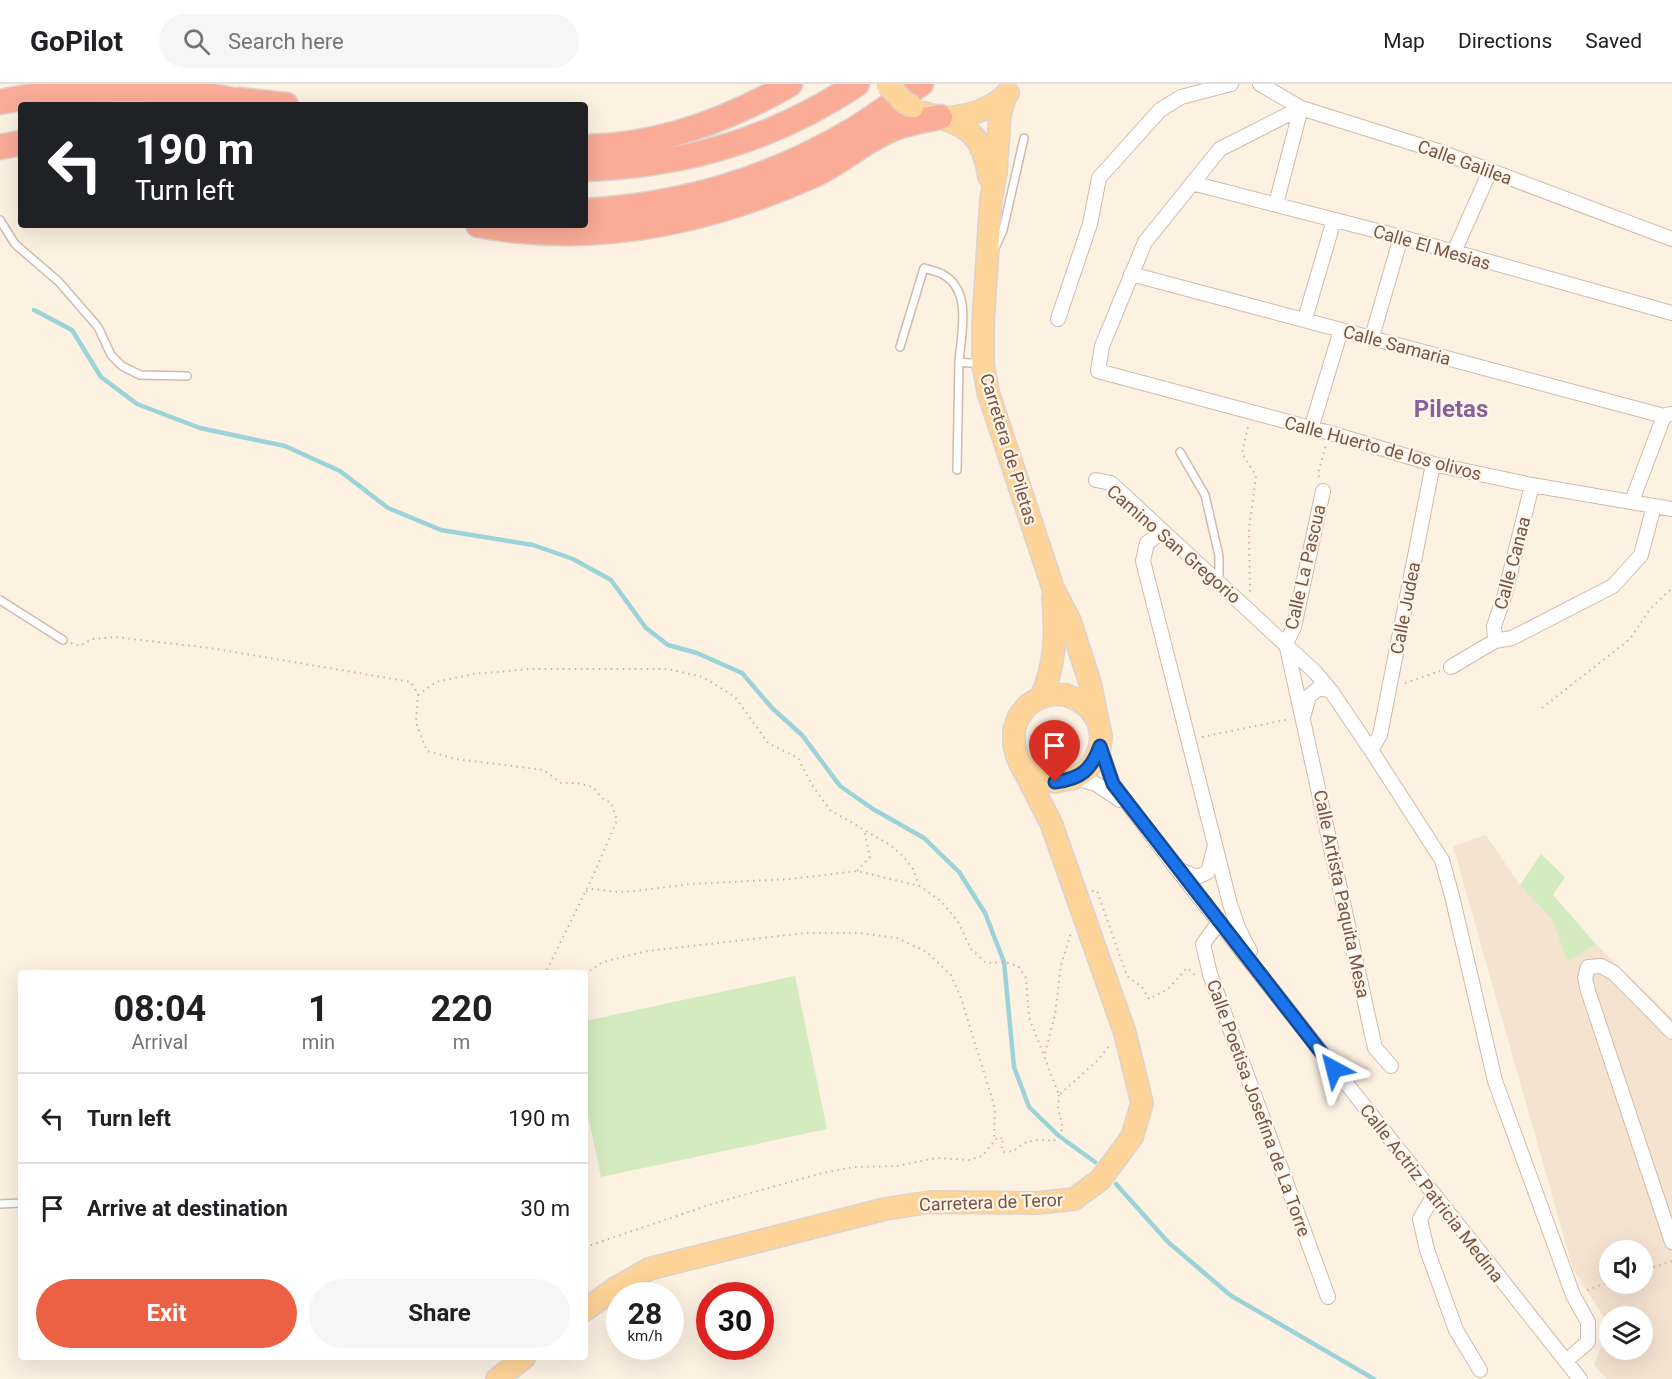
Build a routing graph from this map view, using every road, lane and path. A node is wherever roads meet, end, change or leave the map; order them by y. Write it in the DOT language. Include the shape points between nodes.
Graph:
graph roads {
  1 [pos="790,84"];
  2 [pos="857,84"];
  3 [pos="887,84"];
  4 [pos="921,84"];
  5 [pos="1231,84"];
  6 [pos="1260,84"];
  7 [pos="1010,89"];
  8 [pos="0,102"];
  9 [pos="238,102"];
  10 [pos="1301,108"];
  11 [pos="942,117"];
  12 [pos="1024,138"];
  13 [pos="18,144"];
  14 [pos="0,147"];
  15 [pos="588,147"];
  16 [pos="588,169"];
  17 [pos="1490,171"];
  18 [pos="1192,183"];
  19 [pos="991,199"];
  20 [pos="1276,204"];
  21 [pos="588,211"];
  22 [pos="0,220"];
  23 [pos="1334,220"];
  24 [pos="493,228"];
  25 [pos="1401,237"];
  26 [pos="1672,239"];
  27 [pos="1454,252"];
  28 [pos="986,271"];
  29 [pos="1131,274"];
  30 [pos="1672,313"];
  31 [pos="1058,319"];
  32 [pos="1305,320"];
  33 [pos="1341,330"];
  34 [pos="1372,337"];
  35 [pos="900,347"];
  36 [pos="959,362"];
  37 [pos="983,364"];
  38 [pos="187,376"];
  39 [pos="1251,413"];
  40 [pos="1668,415"];
  41 [pos="1311,429"];
  42 [pos="1330,434"];
  43 [pos="1179,452"];
  44 [pos="1433,464"];
  45 [pos="957,470"];
  46 [pos="1096,480"];
  47 [pos="1532,485"];
  48 [pos="1323,491"];
  49 [pos="1632,501"];
  50 [pos="1654,506"];
  51 [pos="1672,509"];
  52 [pos="1162,532"];
  53 [pos="1219,583"];
  54 [pos="1053,588"];
  55 [pos="1672,588"];
  56 [pos="0,600"];
  57 [pos="1251,611"];
  58 [pos="63,639"];
  59 [pos="1495,641"];
  60 [pos="1286,643"];
  61 [pos="1451,667"];
  62 [pos="1389,689"];
  63 [pos="1331,691"];
  64 [pos="418,695"];
  65 [pos="1041,697"];
  66 [pos="1542,708"];
  67 [pos="1303,716"];
  68 [pos="1096,718"];
  69 [pos="1187,740"];
  70 [pos="1100,746"];
  71 [pos="1371,750"];
  72 [pos="1018,759"];
  73 [pos="1072,779"];
  74 [pos="1131,808"];
  75 [pos="1051,823"];
  76 [pos="864,830"];
  77 [pos="1214,847"];
  78 [pos="1176,868"];
  79 [pos="856,871"];
  80 [pos="920,886"];
  81 [pos="586,891"];
  82 [pos="1219,922"];
  83 [pos="547,970"];
  84 [pos="588,972"];
  85 [pos="1268,984"];
  86 [pos="1672,1032"];
  87 [pos="1125,1033"];
  88 [pos="1391,1066"];
  89 [pos="1059,1095"];
  90 [pos="994,1141"];
  91 [pos="1434,1195"];
  92 [pos="18,1203"];
  93 [pos="0,1204"];
  94 [pos="1672,1242"];
  95 [pos="588,1246"];
  96 [pos="1672,1261"];
  97 [pos="1653,1267"];
  98 [pos="1599,1286"];
  99 [pos="1573,1295"];
  100 [pos="1328,1297"];
  101 [pos="588,1308"];
  102 [pos="521,1360"];
  103 [pos="1566,1361"];
  104 [pos="1480,1370"];
  105 [pos="497,1379"];
  106 [pos="1580,1379"];
  1 -- 15 [label="highway" via="751,105 675,134"];
  2 -- 16 [label="highway" via="794,120 740,143 680,160"];
  3 -- 11 [label="main road, bridge" via="904,102"];
  4 -- 21 [label="highway" via="853,130 751,180 682,199"];
  5 -- 31 [label="street" via="1181,97 1160,110 1099,178 1090,224"];
  6 -- 10 [label="street, Calle Galilea"];
  7 -- 11 [label="main road" via="988,108 966,116"];
  7 -- 19 [label="main road" via="1000,114"];
  8 -- 9 [label="highway" via="94,89 164,91"];
  10 -- 17 [label="street, Calle Galilea"];
  10 -- 18 [label="street" via="1220,149"];
  10 -- 20 [label="street"];
  11 -- 19 [label="main road" via="963,126 979,142 987,163"];
  11 -- 24 [label="highway" via="882,133 816,174 693,218 636,230 563,235"];
  12 -- 28 [label="lane" via="1003,230"];
  13 -- 14 [label="highway"];
  17 -- 26 [label="street, Calle Galilea"];
  17 -- 27 [label="street"];
  18 -- 20 [label="street, Calle El Mesias"];
  18 -- 29 [label="street" via="1145,242"];
  19 -- 28 [label="main road, Carretera de Piletas"];
  20 -- 23 [label="street, Calle El Mesias"];
  22 -- 38 [label="lane" via="15,244 59,282 98,327 111,355 122,366 140,375"];
  23 -- 25 [label="street, Calle El Mesias"];
  23 -- 32 [label="street"];
  25 -- 27 [label="street, Calle El Mesias"];
  25 -- 34 [label="street"];
  27 -- 30 [label="street, Calle El Mesias"];
  28 -- 37 [label="main road, Carretera de Piletas"];
  29 -- 32 [label="street, Calle Samaria"];
  29 -- 39 [label="street, Calle Huerto de los olivos" via="1102,346 1098,371"];
  32 -- 33 [label="street, Calle Samaria"];
  33 -- 34 [label="street, Calle Samaria"];
  33 -- 41 [label="street"];
  34 -- 40 [label="street, Calle Samaria"];
  35 -- 36 [label="lane" via="924,268 943,274 955,286 964,307"];
  36 -- 37 [label="lane"];
  36 -- 45 [label="lane"];
  37 -- 54 [label="main road, Carretera de Piletas" via="988,392"];
  39 -- 41 [label="street, Calle Huerto de los olivos"];
  39 -- 57 [label="path, Camino San Gregorio" via="1242,453 1256,476 1249,529"];
  40 -- 49 [label="street"];
  41 -- 42 [label="street, Calle Huerto de los olivos"];
  42 -- 44 [label="street, Calle Huerto de los olivos"];
  42 -- 48 [label="path" via="1318,473"];
  43 -- 53 [label="lane" via="1205,495 1219,556"];
  44 -- 47 [label="street, Calle Huerto de los olivos"];
  44 -- 62 [label="street, Calle Judea"];
  46 -- 52 [label="street, Camino San Gregorio" via="1111,483"];
  47 -- 49 [label="street, Calle Huerto de los olivos"];
  47 -- 59 [label="street, Calle Canaa" via="1494,626"];
  48 -- 60 [label="street, Calle La Pascua" via="1294,627"];
  49 -- 50 [label="street, Calle Huerto de los olivos"];
  50 -- 51 [label="street, Calle Huerto de los olivos"];
  50 -- 59 [label="street" via="1641,555 1613,586 1512,638"];
  52 -- 53 [label="street, Camino San Gregorio"];
  52 -- 69 [label="street" via="1147,543 1143,561"];
  53 -- 57 [label="street, Camino San Gregorio"];
  54 -- 65 [label="main road" via="1056,636 1048,682"];
  54 -- 68 [label="main road" via="1074,632"];
  55 -- 66 [label="path" via="1650,609 1630,639"];
  56 -- 58 [label="lane"];
  57 -- 60 [label="street, Camino San Gregorio"];
  58 -- 64 [label="path" via="80,646 92,639 115,637 255,655 411,682"];
  59 -- 61 [label="street"];
  60 -- 63 [label="street, Camino San Gregorio"];
  60 -- 67 [label="street, Calle Artista Paquita Mesa"];
  61 -- 62 [label="path"];
  62 -- 71 [label="street, Calle Judea" via="1380,735"];
  63 -- 67 [label="street" via="1319,688 1309,696"];
  63 -- 71 [label="street, Camino San Gregorio"];
  64 -- 76 [label="path" via="436,682 530,669 668,669 703,677 735,697 768,743 798,758 830,810"];
  64 -- 81 [label="path" via="416,723 427,751 456,759 544,770 561,783 592,786 611,803 617,820"];
  65 -- 68 [label="main road" via="1066,695 1089,708"];
  65 -- 72 [label="main road" via="1019,716 1014,730"];
  67 -- 69 [label="path"];
  67 -- 88 [label="street, Calle Artista Paquita Mesa" via="1375,1048"];
  68 -- 70 [label="main road"];
  69 -- 77 [label="street"];
  70 -- 73 [label="main road" via="1087,770"];
  70 -- 74 [label="street, Calle Actriz Patricia Medina" via="1113,784"];
  71 -- 99 [label="street, Camino San Gregorio" via="1442,860 1495,1081"];
  72 -- 73 [label="main road" via="1040,778 1055,782"];
  72 -- 75 [label="main road, Carretera de Teror"];
  73 -- 74 [label="street, Calle Actriz Patricia Medina" via="1096,783"];
  73 -- 75 [label="main road" via="1064,787"];
  74 -- 78 [label="street, Calle Actriz Patricia Medina"];
  75 -- 87 [label="main road, Carretera de Teror"];
  76 -- 79 [label="path" via="870,858"];
  76 -- 80 [label="path" via="904,858"];
  77 -- 78 [label="street" via="1208,872 1197,877"];
  77 -- 85 [label="street" via="1239,930"];
  78 -- 82 [label="street, Calle Actriz Patricia Medina"];
  79 -- 80 [label="path"];
  79 -- 81 [label="path" via="636,891"];
  80 -- 89 [label="path" via="942,902 958,922 971,949 986,963 1018,966 1026,978 1029,1017"];
  81 -- 83 [label="path"];
  82 -- 85 [label="street, Calle Actriz Patricia Medina"];
  82 -- 100 [label="street, Calle Poetisa Josefina de La Torre" via="1203,944 1210,974"];
  84 -- 90 [label="path" via="603,962 658,950 805,933 897,938 927,951 951,975 995,1107"];
  85 -- 91 [label="street, Calle Actriz Patricia Medina"];
  86 -- 94 [label="street" via="1614,973 1601,966 1588,967 1588,991"];
  87 -- 89 [label="path"];
  87 -- 101 [label="main road, Carretera de Teror" via="1142,1103 1132,1137 1100,1180 1074,1199 1038,1203 930,1202 885,1209 649,1269"];
  89 -- 90 [label="path" via="1063,1128 1054,1141 1039,1139 1003,1152 1004,1139 998,1137"];
  90 -- 95 [label="path" via="982,1156 969,1160 936,1158 822,1173 712,1204"];
  91 -- 103 [label="street, Calle Actriz Patricia Medina"];
  91 -- 104 [label="street" via="1420,1219 1427,1251 1456,1330"];
  92 -- 93 [label="lane"];
  96 -- 97 [label="path"];
  98 -- 99 [label="path"];
  99 -- 103 [label="street, Camino San Gregorio" via="1588,1322 1588,1342"];
  102 -- 105 [label="main road"];
  103 -- 106 [label="street, Calle Actriz Patricia Medina"];
}
